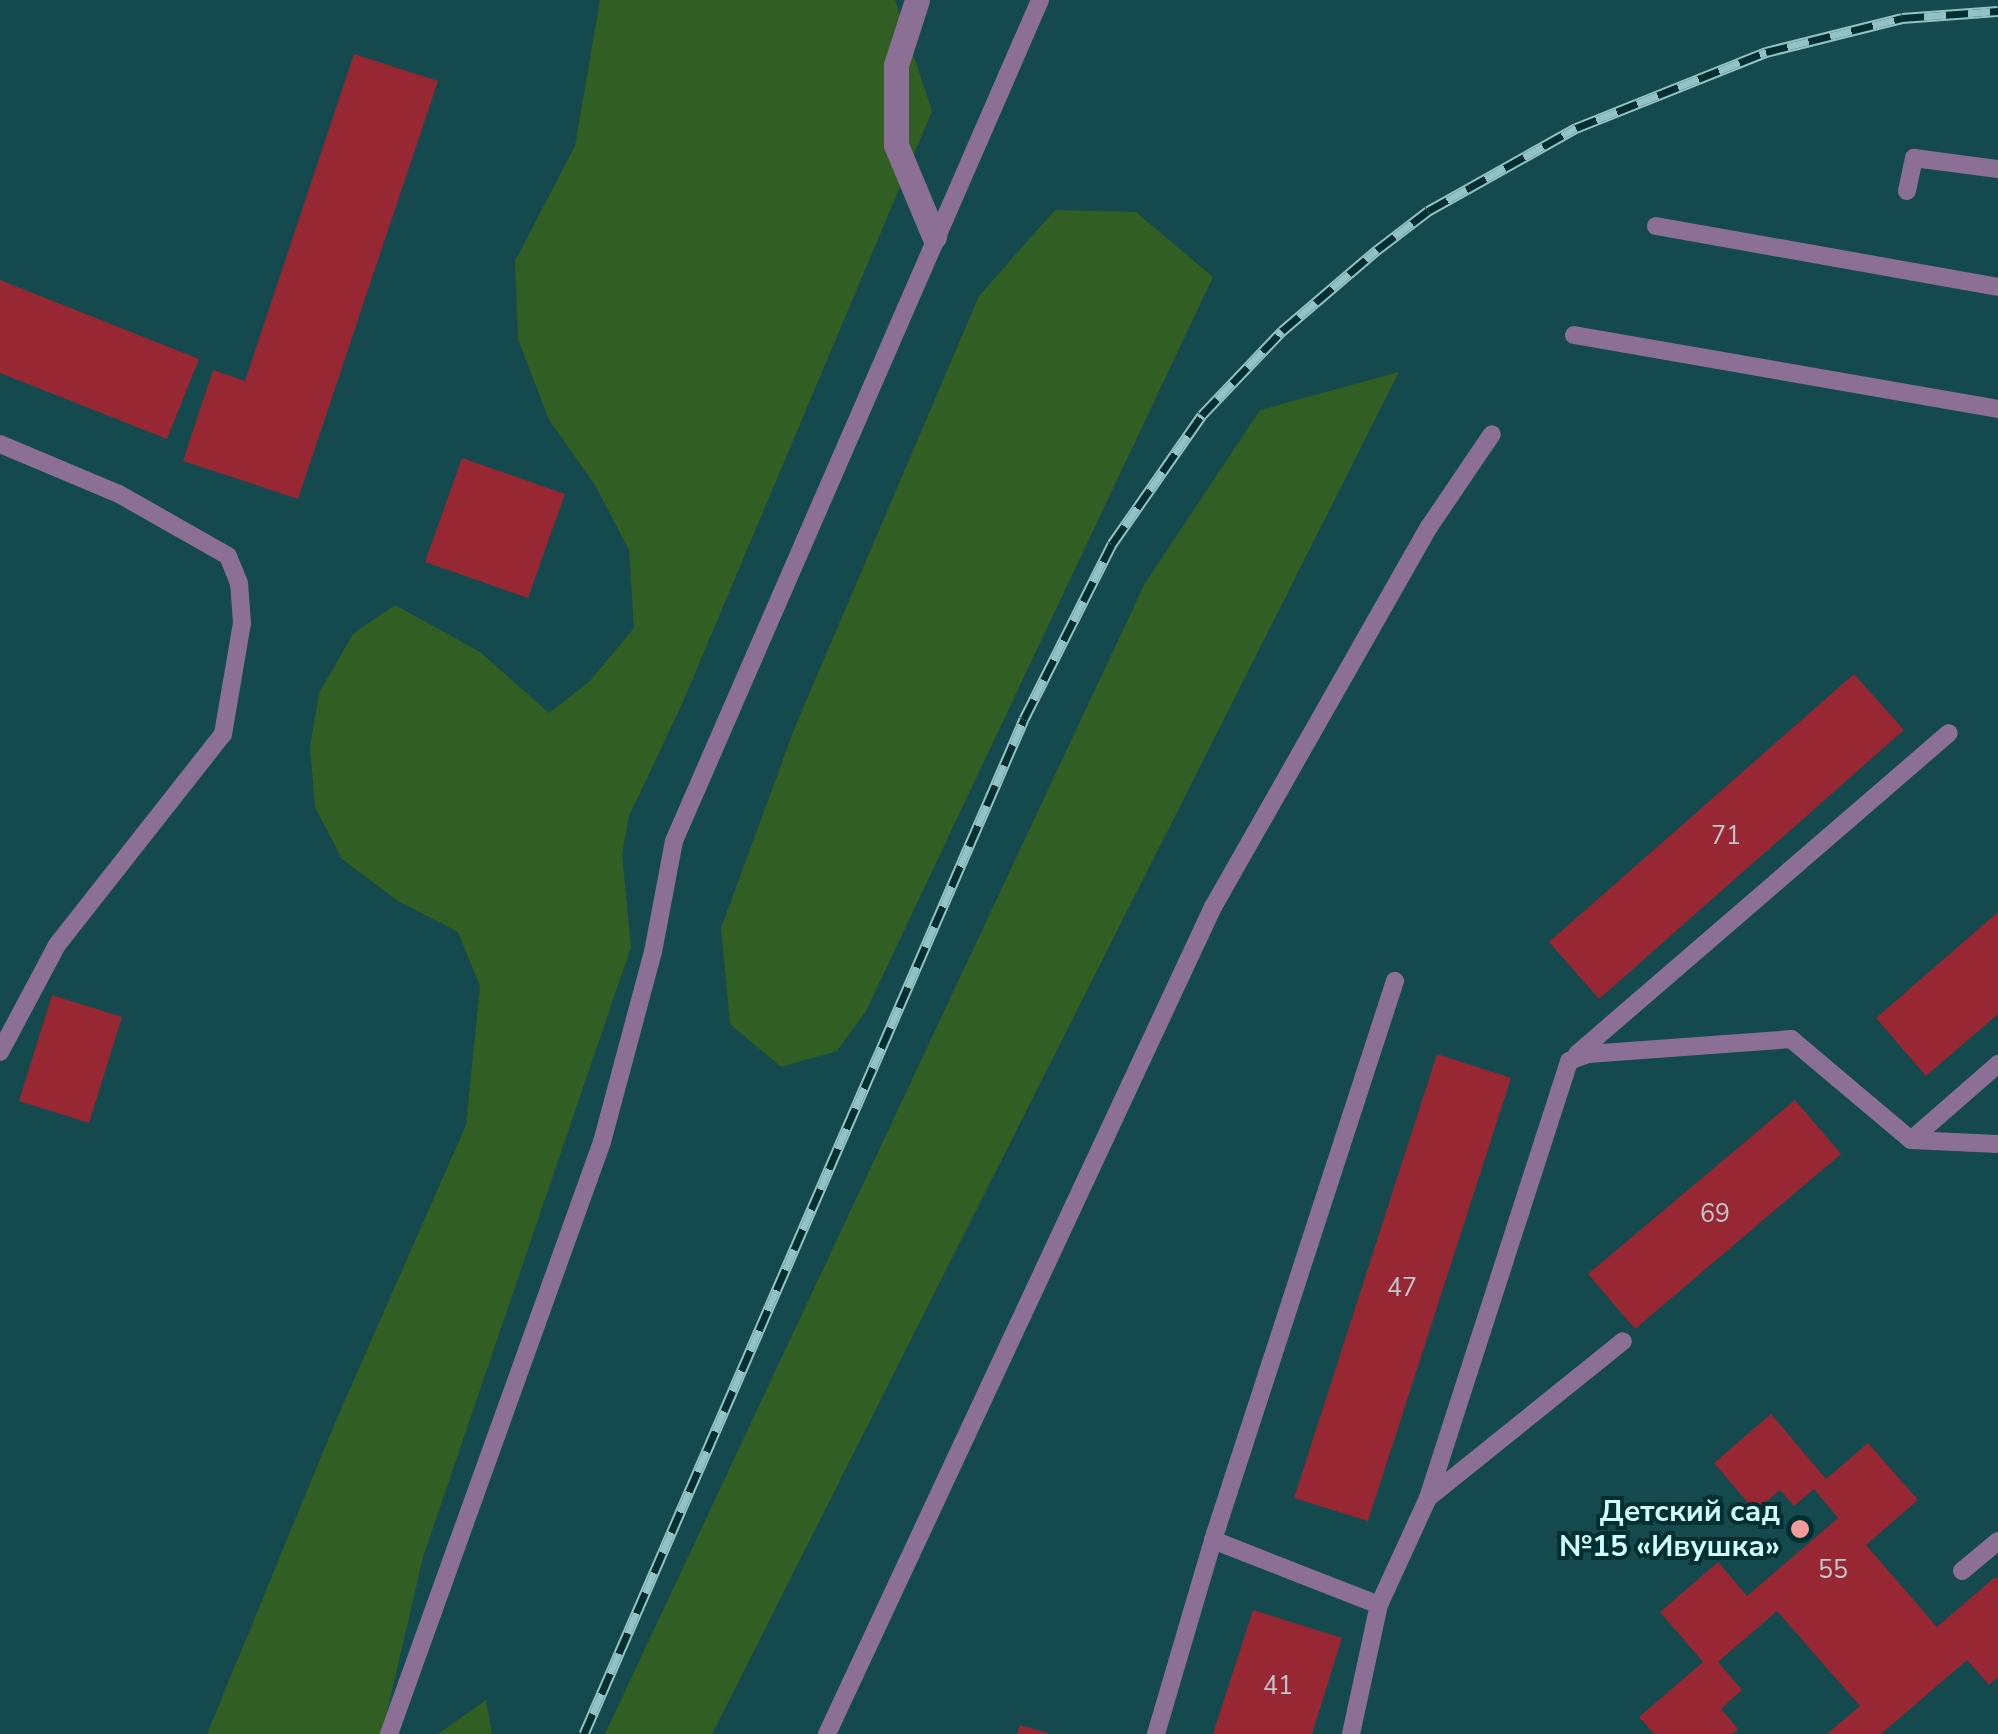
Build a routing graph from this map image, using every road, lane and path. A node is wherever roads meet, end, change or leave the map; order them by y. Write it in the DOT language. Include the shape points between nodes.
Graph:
graph roads {
  1 [pos="917,0"];
  2 [pos="1040,0"];
  3 [pos="1998,169"];
  4 [pos="1907,191"];
  5 [pos="1656,226"];
  6 [pos="934,236"];
  7 [pos="1998,287"];
  8 [pos="1574,335"];
  9 [pos="1998,409"];
  10 [pos="1492,434"];
  11 [pos="0,444"];
  12 [pos="1949,733"];
  13 [pos="1395,981"];
  14 [pos="0,1052"];
  15 [pos="1569,1061"];
  16 [pos="1998,1064"];
  17 [pos="1911,1140"];
  18 [pos="1998,1144"];
  19 [pos="1623,1341"];
  20 [pos="1428,1498"];
  21 [pos="1212,1540"];
  22 [pos="1998,1541"];
  23 [pos="1962,1571"];
  24 [pos="1379,1605"];
  25 [pos="390,1734"];
  26 [pos="827,1734"];
  27 [pos="1156,1734"];
  28 [pos="1352,1734"];
  1 -- 6 [label="street" via="896,64 896,145"];
  2 -- 6 [label="lane"];
  3 -- 4 [label="lane" via="1914,158"];
  5 -- 7 [label="lane"];
  6 -- 25 [label="lane" via="674,841 653,952 602,1142"];
  8 -- 9 [label="lane"];
  10 -- 26 [label="lane" via="1429,527 1214,906"];
  11 -- 14 [label="lane" via="119,494 228,556 239,583 242,623 223,734 57,945"];
  12 -- 15 [label="lane"];
  13 -- 21 [label="lane"];
  15 -- 17 [label="lane" via="1588,1054 1790,1040"];
  15 -- 20 [label="lane"];
  16 -- 17 [label="lane"];
  17 -- 18 [label="lane"];
  19 -- 20 [label="lane"];
  20 -- 24 [label="lane"];
  21 -- 24 [label="lane"];
  21 -- 27 [label="lane"];
  22 -- 23 [label="lane"];
  24 -- 28 [label="lane"];
}
